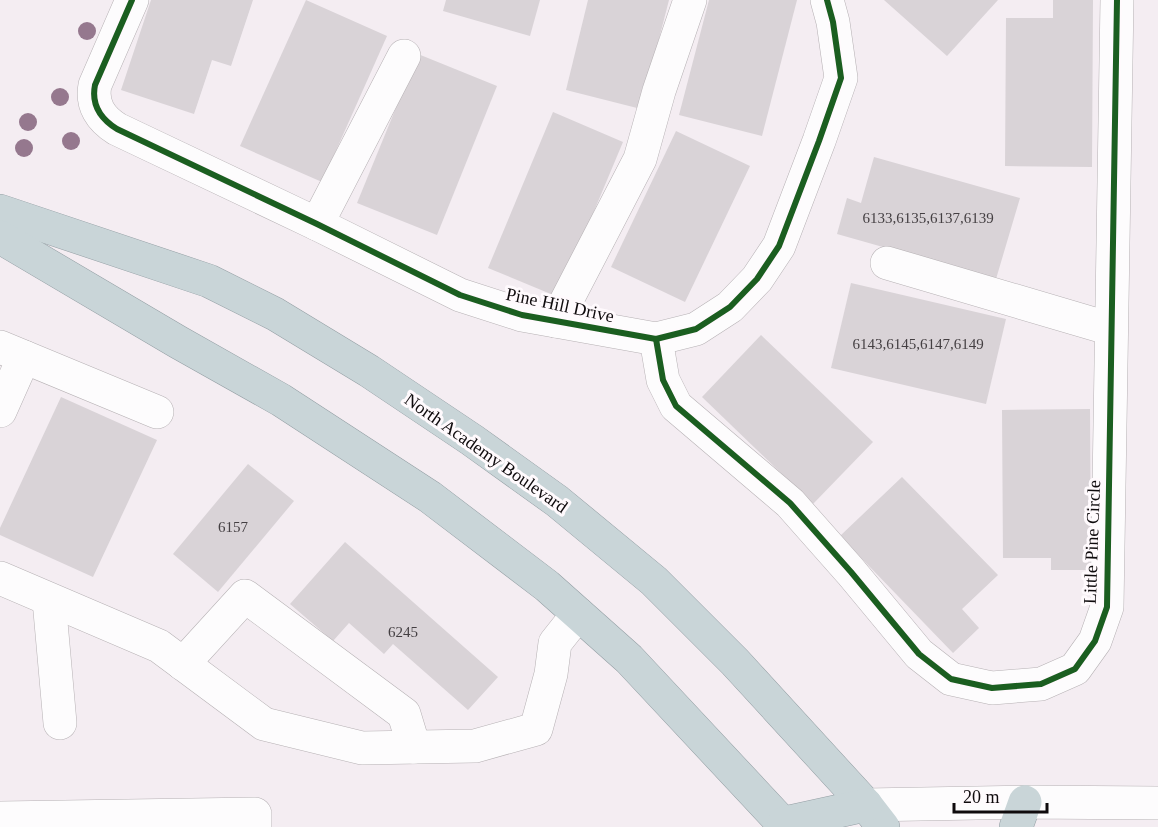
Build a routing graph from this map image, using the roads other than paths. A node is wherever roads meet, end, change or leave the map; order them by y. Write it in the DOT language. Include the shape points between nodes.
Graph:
graph roads {
  1 [pos="132,0"];
  2 [pos="690,0"];
  3 [pos="827,0"];
  4 [pos="1117,0"];
  5 [pos="404,56"];
  6 [pos="0,211"];
  7 [pos="317,224"];
  8 [pos="0,237"];
  9 [pos="887,262"];
  10 [pos="556,321"];
  11 [pos="1111,329"];
  12 [pos="656,339"];
  13 [pos="12,352"];
  14 [pos="0,411"];
  15 [pos="157,412"];
  16 [pos="0,579"];
  17 [pos="49,600"];
  18 [pos="578,614"];
  19 [pos="183,664"];
  20 [pos="60,723"];
  21 [pos="414,747"];
  22 [pos="1158,803"];
  23 [pos="1020,815"];
  24 [pos="874,816"];
  25 [pos="0,818"];
  26 [pos="785,825"];
  27 [pos="255,827"];
  1 -- 7 [label="street, Pine Hill Drive" via="95,85 94,100 102,116 117,129"];
  2 -- 10 [label="street" via="640,159"];
  3 -- 12 [label="street, Pine Hill Drive" via="841,78 780,246 757,279 730,307 696,329"];
  4 -- 11 [label="street, Little Pine Circle"];
  5 -- 7 [label="street"];
  6 -- 24 [label="highway, North Academy Boulevard" via="209,281 275,314 360,365 472,440 557,501 654,581 735,662"];
  7 -- 10 [label="street, Pine Hill Drive" via="460,295 522,315"];
  8 -- 18 [label="highway" via="281,400 430,497"];
  9 -- 11 [label="street"];
  10 -- 12 [label="street, Pine Hill Drive"];
  11 -- 12 [label="street, Little Pine Circle" via="1107,607 1095,641 1075,669 1041,684 992,688 951,679 919,654 790,503 676,406 663,380"];
  13 -- 14 [label="street"];
  13 -- 15 [label="street"];
  16 -- 17 [label="street"];
  17 -- 19 [label="street" via="159,646"];
  17 -- 20 [label="street"];
  18 -- 21 [label="street" via="555,643 536,729 475,746"];
  18 -- 26 [label="highway" via="629,659"];
  19 -- 21 [label="street" via="264,724 362,748"];
  19 -- 21 [label="street" via="245,596 404,714"];
  22 -- 23 [label="street"];
  23 -- 24 [label="street"];
  24 -- 26 [label="highway"];
  25 -- 27 [label="street" via="255,813"];
}
